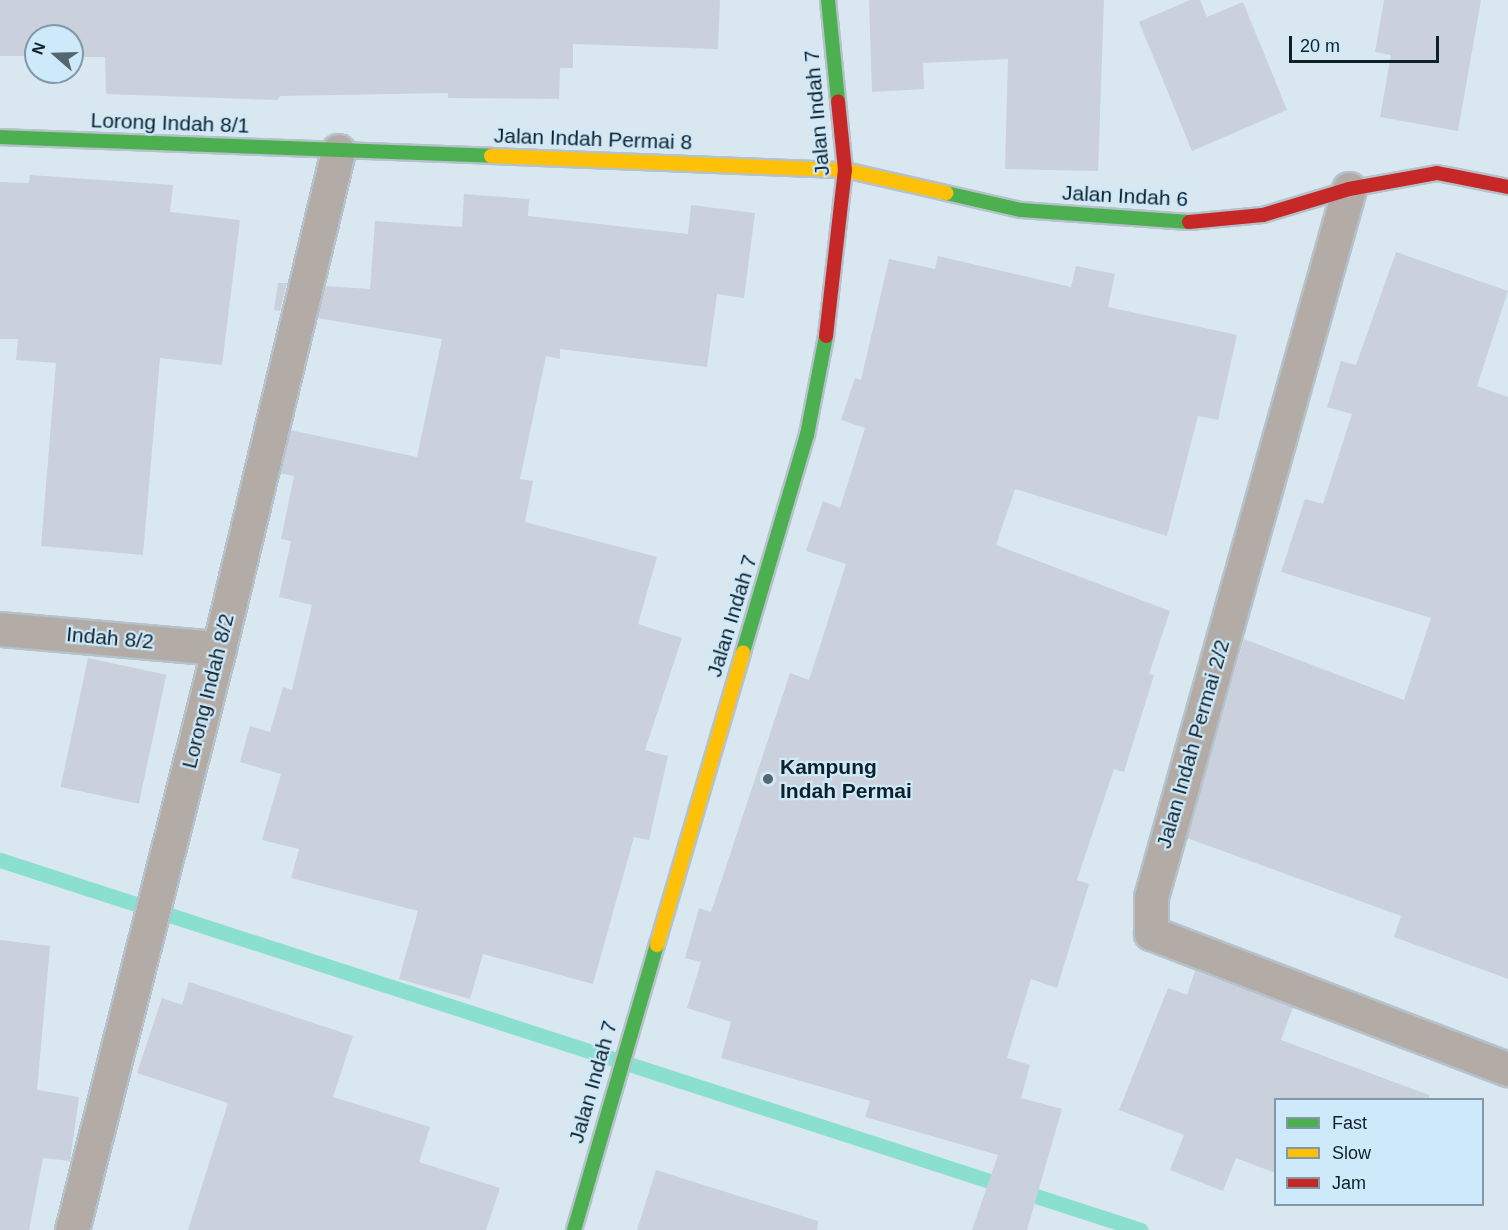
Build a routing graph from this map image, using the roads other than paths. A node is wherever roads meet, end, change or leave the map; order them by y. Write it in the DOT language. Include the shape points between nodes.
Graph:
graph roads {
  1 [pos="828,0"];
  2 [pos="0,136"];
  3 [pos="338,151"];
  4 [pos="845,170"];
  5 [pos="1508,187"];
  6 [pos="1349,189"];
  7 [pos="0,629"];
  8 [pos="219,648"];
  9 [pos="1508,1069"];
  10 [pos="72,1230"];
  11 [pos="574,1230"];
  1 -- 4 [label="street, Jalan Indah 7"];
  2 -- 3 [label="street, Lorong Indah 8/1"];
  3 -- 4 [label="street, Jalan Indah Permai 8"];
  3 -- 8 [label="street, Lorong Indah 8/2"];
  4 -- 6 [label="street, Jalan Indah 6" via="1021,210 1168,224 1263,215"];
  4 -- 11 [label="street, Jalan Indah 7" via="832,303 807,435"];
  5 -- 6 [label="street, Jalan Indah 6" via="1437,173"];
  6 -- 9 [label="street, Jalan Indah Permai 2/2" via="1151,897 1151,933"];
  7 -- 8 [label="street, Indah 8/2"];
  8 -- 10 [label="street, Lorong Indah 8/2"];
}
